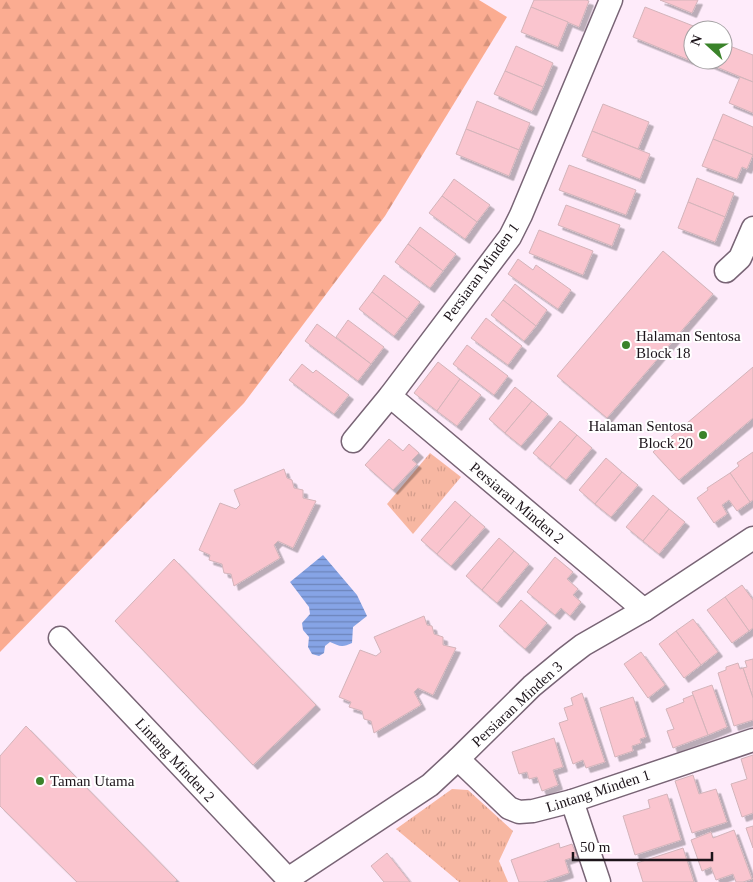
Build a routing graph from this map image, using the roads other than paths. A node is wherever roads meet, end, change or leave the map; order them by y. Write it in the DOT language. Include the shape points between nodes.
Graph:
graph roads {
  1 [pos="611,0"];
  2 [pos="753,228"];
  3 [pos="726,271"];
  4 [pos="390,396"];
  5 [pos="353,441"];
  6 [pos="753,538"];
  7 [pos="644,610"];
  8 [pos="60,638"];
  9 [pos="753,740"];
  10 [pos="458,759"];
  11 [pos="572,801"];
  12 [pos="288,881"];
  13 [pos="599,882"];
  1 -- 4 [label="street, Persiaran Minden 1" via="510,237"];
  2 -- 3 [label="street" via="740,258"];
  4 -- 5 [label="street, Persiaran Minden 1"];
  4 -- 7 [label="street, Persiaran Minden 2"];
  6 -- 7 [label="street, Persiaran Minden 3"];
  7 -- 10 [label="street, Persiaran Minden 3" via="583,645 548,672"];
  8 -- 12 [label="street, Lintang Minden 2"];
  9 -- 11 [label="street, Lintang Minden 1"];
  10 -- 11 [label="street, Lintang Minden 1" via="509,808 519,812"];
  10 -- 12 [label="street, Persiaran Minden 3" via="430,785"];
  11 -- 13 [label="street"];
}
